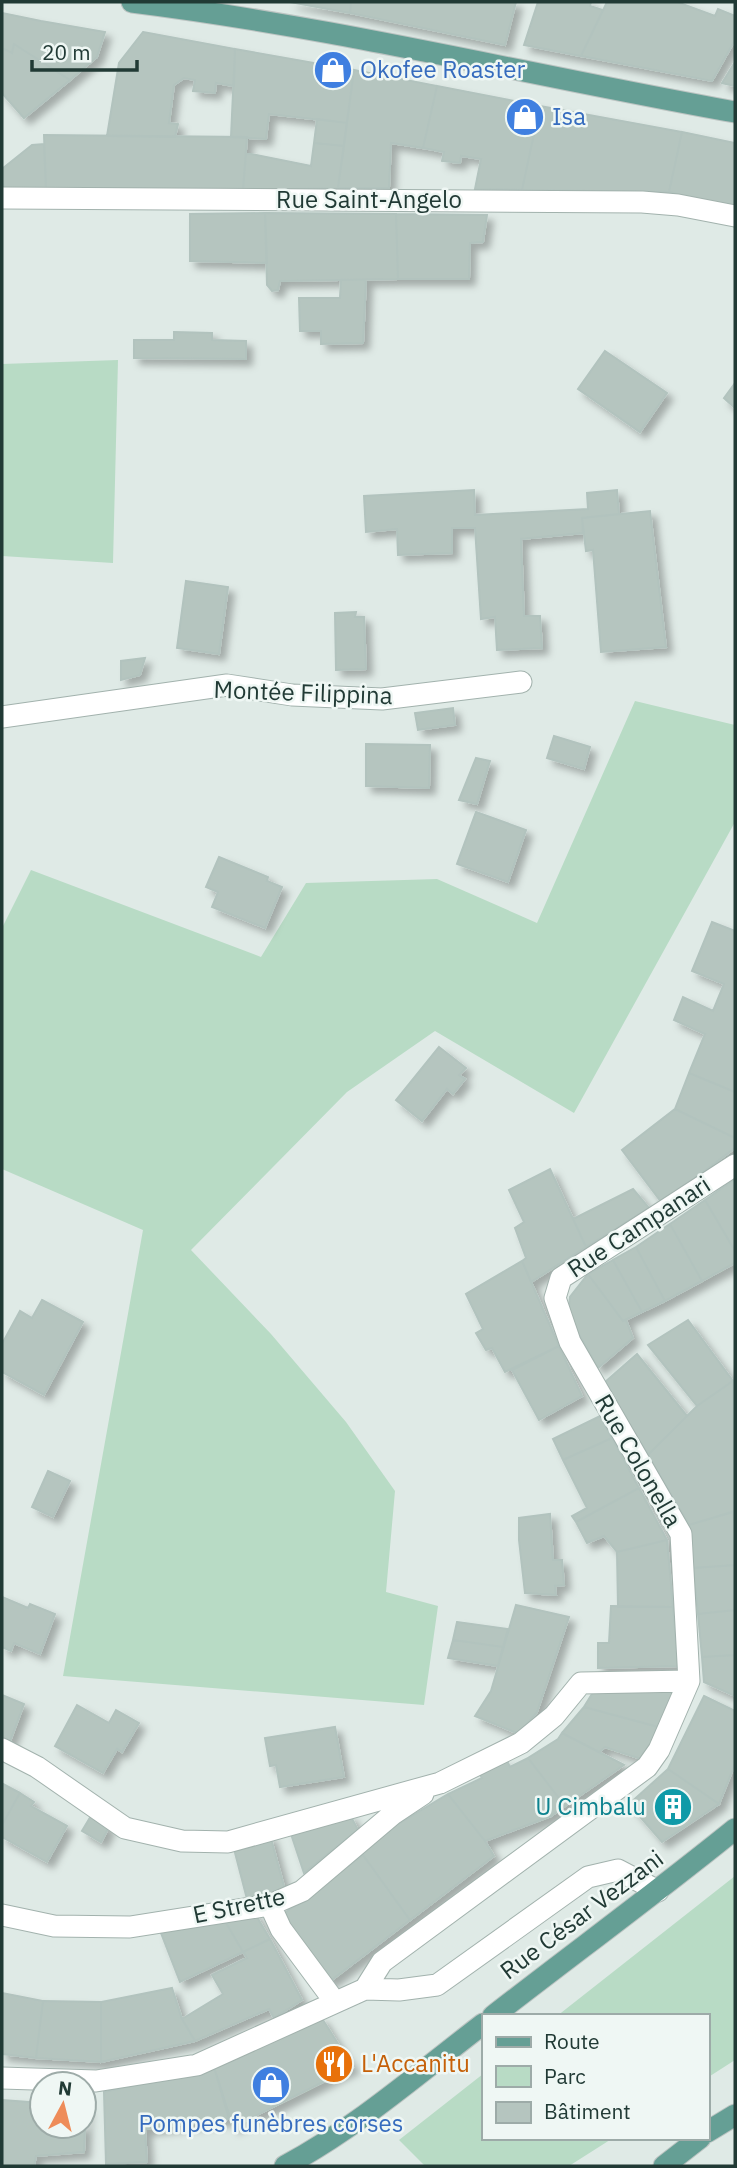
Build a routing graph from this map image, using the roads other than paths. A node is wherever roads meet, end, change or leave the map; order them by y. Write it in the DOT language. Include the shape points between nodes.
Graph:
graph roads {
  1 [pos="132,2"];
  2 [pos="735,112"];
  3 [pos="2,198"];
  4 [pos="735,216"];
  5 [pos="521,682"];
  6 [pos="2,718"];
  7 [pos="735,1165"];
  8 [pos="555,1298"];
  9 [pos="689,1681"];
  10 [pos="2,1749"];
  11 [pos="440,1783"];
  12 [pos="735,1829"];
  13 [pos="658,1891"];
  14 [pos="270,1905"];
  15 [pos="2,1915"];
  16 [pos="366,1989"];
  17 [pos="335,2002"];
  18 [pos="497,2014"];
  19 [pos="482,2025"];
  20 [pos="2,2078"];
  21 [pos="735,2115"];
  22 [pos="709,2131"];
  23 [pos="697,2140"];
  24 [pos="285,2166"];
  25 [pos="664,2166"];
  1 -- 2 [label="main road" via="394,46"];
  3 -- 4 [label="street, Rue Saint-Angelo" via="628,202 678,205"];
  5 -- 6 [label="street, Montée Filippina" via="382,699 292,695 227,685"];
  7 -- 8 [label="street, Rue Campanari" via="561,1278"];
  8 -- 9 [label="street, Rue Colonella" via="570,1342 681,1534"];
  9 -- 11 [label="street" via="582,1683 554,1716 520,1743"];
  9 -- 16 [label="street, Rue Colonella" via="659,1750 646,1766 382,1962"];
  10 -- 11 [label="street" via="37,1767 125,1828 182,1841 228,1842"];
  11 -- 14 [label="street, E Strette" via="393,1814 302,1891"];
  12 -- 13 [label="main road, Rue César Vezzani"];
  13 -- 16 [label="street" via="618,1870 588,1877 437,1984"];
  13 -- 18 [label="main road, Rue César Vezzani"];
  14 -- 15 [label="street, E Strette" via="130,1927 54,1926"];
  14 -- 17 [label="street" via="281,1929"];
  16 -- 17 [label="street"];
  17 -- 20 [label="street" via="197,2065 96,2081"];
  19 -- 24 [label="main road" via="392,2095"];
  21 -- 22 [label="main road"];
  23 -- 25 [label="main road"];
}
